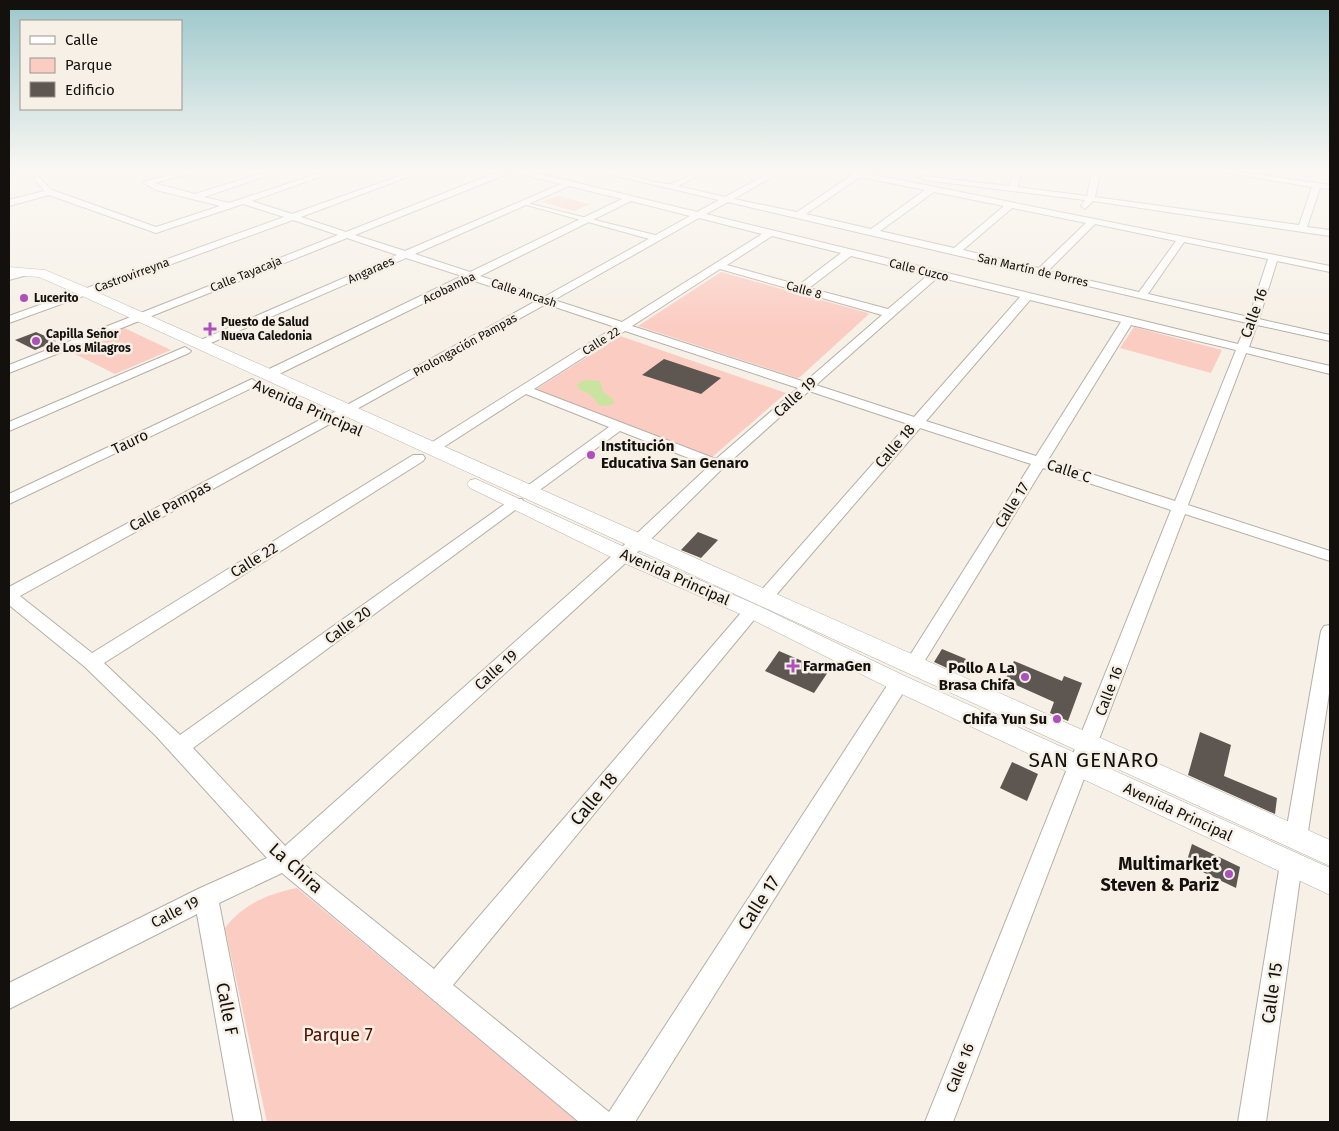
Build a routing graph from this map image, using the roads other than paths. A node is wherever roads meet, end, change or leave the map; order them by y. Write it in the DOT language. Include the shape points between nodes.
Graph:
graph roads {
  1 [pos="133,222"];
  2 [pos="179,222"];
  3 [pos="277,222"];
  4 [pos="310,222"];
  5 [pos="376,222"];
  6 [pos="482,222"];
  7 [pos="581,222"];
  8 [pos="597,222"];
  9 [pos="685,222"];
  10 [pos="724,222"];
  11 [pos="829,222"];
  12 [pos="887,222"];
  13 [pos="990,222"];
  14 [pos="1092,222"];
  15 [pos="1153,222"];
  16 [pos="1170,222"];
  17 [pos="1304,222"];
  18 [pos="1302,229"];
  19 [pos="873,232"];
  20 [pos="1330,232"];
  21 [pos="770,233"];
  22 [pos="345,234"];
  23 [pos="656,238"];
  24 [pos="1181,240"];
  25 [pos="848,252"];
  26 [pos="955,252"];
  27 [pos="407,254"];
  28 [pos="1273,258"];
  29 [pos="719,266"];
  30 [pos="1330,269"];
  31 [pos="1041,272"];
  32 [pos="13,274"];
  33 [pos="935,274"];
  34 [pos="473,276"];
  35 [pos="800,289"];
  36 [pos="77,295"];
  37 [pos="1027,296"];
  38 [pos="1142,296"];
  39 [pos="545,300"];
  40 [pos="888,313"];
  41 [pos="9,320"];
  42 [pos="133,320"];
  43 [pos="1128,320"];
  44 [pos="1252,321"];
  45 [pos="624,327"];
  46 [pos="1330,338"];
  47 [pos="193,348"];
  48 [pos="1241,348"];
  49 [pos="9,369"];
  50 [pos="1330,370"];
  51 [pos="260,379"];
  52 [pos="807,386"];
  53 [pos="524,390"];
  54 [pos="339,415"];
  55 [pos="916,422"];
  56 [pos="9,427"];
  57 [pos="618,427"];
  58 [pos="424,453"];
  59 [pos="1039,462"];
  60 [pos="718,465"];
  61 [pos="522,497"];
  62 [pos="9,500"];
  63 [pos="1179,507"];
  64 [pos="631,549"];
  65 [pos="1330,556"];
  66 [pos="9,595"];
  67 [pos="758,604"];
  68 [pos="1330,631"];
  69 [pos="91,662"];
  70 [pos="913,665"];
  71 [pos="899,683"];
  72 [pos="1088,744"];
  73 [pos="178,748"];
  74 [pos="1080,766"];
  75 [pos="1296,838"];
  76 [pos="1330,853"];
  77 [pos="284,861"];
  78 [pos="1291,864"];
  79 [pos="1330,882"];
  80 [pos="206,897"];
  81 [pos="436,986"];
  82 [pos="9,996"];
  83 [pos="248,1122"];
  84 [pos="600,1122"];
  85 [pos="619,1122"];
  86 [pos="939,1122"];
  87 [pos="1252,1122"];
  1 -- 2 [label="street" via="156,230"];
  3 -- 36 [label="street, Castrovirreyna"];
  4 -- 22 [label="street, Calle Ancash"];
  5 -- 22 [label="street, Calle Tayacaja"];
  6 -- 27 [label="street, Angaraes"];
  7 -- 34 [label="street, Acobamba"];
  8 -- 23 [label="street"];
  9 -- 23 [label="street, Prolongación Pampas"];
  10 -- 21 [label="street, Calle Cuzco"];
  11 -- 19 [label="street, San Martín de Porres"];
  12 -- 19 [label="street"];
  13 -- 26 [label="street"];
  14 -- 31 [label="street"];
  15 -- 16 [label="street"];
  16 -- 18 [label="street"];
  16 -- 24 [label="street"];
  17 -- 18 [label="street"];
  18 -- 20 [label="street"];
  19 -- 26 [label="street, San Martín de Porres"];
  21 -- 25 [label="street, Calle Cuzco"];
  21 -- 29 [label="street, Calle 22"];
  22 -- 27 [label="street, Calle Ancash"];
  22 -- 42 [label="street, Calle Tayacaja"];
  23 -- 39 [label="street, Prolongación Pampas"];
  24 -- 28 [label="street"];
  24 -- 38 [label="street"];
  25 -- 33 [label="street, Calle Cuzco"];
  25 -- 35 [label="street"];
  26 -- 31 [label="street, San Martín de Porres"];
  27 -- 34 [label="street, Calle Ancash"];
  27 -- 47 [label="street, Angaraes"];
  28 -- 30 [label="street"];
  28 -- 44 [label="street, Calle 16"];
  29 -- 35 [label="street, Calle 8"];
  29 -- 45 [label="street, Calle 22"];
  31 -- 38 [label="street, San Martín de Porres"];
  32 -- 36 [label="street, Avenida Principal"];
  33 -- 37 [label="street, Calle Cuzco"];
  33 -- 40 [label="street, Calle 19"];
  34 -- 39 [label="street, Calle Ancash"];
  34 -- 51 [label="street, Acobamba"];
  35 -- 40 [label="street, Calle 8"];
  36 -- 41 [label="street, Castrovirreyna"];
  36 -- 42 [label="street, Avenida Principal"];
  37 -- 43 [label="street, Calle Cuzco"];
  37 -- 55 [label="street, Calle 18"];
  38 -- 44 [label="street, San Martín de Porres"];
  39 -- 45 [label="street, Calle Ancash"];
  39 -- 54 [label="street, Prolongación Pampas"];
  40 -- 52 [label="street, Calle 19"];
  42 -- 47 [label="street, Avenida Principal"];
  42 -- 49 [label="street, Calle Tayacaja"];
  43 -- 48 [label="street, Calle Cuzco"];
  43 -- 59 [label="street, Calle 17"];
  44 -- 46 [label="street, San Martín de Porres"];
  44 -- 48 [label="street, Calle 16"];
  45 -- 52 [label="street, Calle Ancash"];
  45 -- 53 [label="street, Calle 22"];
  47 -- 51 [label="street, Avenida Principal"];
  47 -- 56 [label="street, Angaraes"];
  48 -- 50 [label="street, Calle Cuzco"];
  48 -- 63 [label="street, Calle 16"];
  51 -- 54 [label="street, Avenida Principal"];
  51 -- 62 [label="street, Tauro"];
  52 -- 55 [label="street, Calle C"];
  52 -- 60 [label="street, Calle 19"];
  53 -- 57 [label="street"];
  53 -- 58 [label="street, Calle 22"];
  54 -- 58 [label="street, Avenida Principal"];
  54 -- 66 [label="street, Calle Pampas"];
  55 -- 59 [label="street, Calle C"];
  55 -- 67 [label="street, Calle 18"];
  57 -- 60 [label="street"];
  57 -- 61 [label="street, Calle 20"];
  58 -- 61 [label="street, Avenida Principal"];
  58 -- 69 [label="street, Calle 22"];
  59 -- 63 [label="street, Calle C"];
  59 -- 70 [label="street, Calle 17"];
  60 -- 64 [label="street, Calle 19"];
  61 -- 64 [label="street, Avenida Principal"];
  61 -- 73 [label="street, Calle 20"];
  63 -- 65 [label="street, Calle C"];
  63 -- 72 [label="street, Calle 16"];
  64 -- 67 [label="street, Avenida Principal"];
  64 -- 77 [label="street, Calle 19"];
  66 -- 69 [label="street, La Chira"];
  67 -- 70 [label="street, Avenida Principal"];
  67 -- 71 [label="street, Avenida Principal"];
  67 -- 81 [label="street, Calle 18"];
  68 -- 75 [label="street"];
  69 -- 73 [label="street, La Chira"];
  70 -- 72 [label="street, Avenida Principal"];
  71 -- 74 [label="street, Avenida Principal"];
  71 -- 85 [label="street, Calle 17"];
  72 -- 74 [label="street, Calle 16"];
  72 -- 75 [label="street, Avenida Principal"];
  73 -- 77 [label="street, La Chira"];
  74 -- 78 [label="street, Avenida Principal"];
  74 -- 86 [label="street, Calle 16"];
  75 -- 76 [label="street, Avenida Principal"];
  77 -- 80 [label="street, Calle 19"];
  77 -- 81 [label="street, La Chira"];
  78 -- 79 [label="street, Avenida Principal"];
  78 -- 87 [label="street, Calle 15"];
  80 -- 82 [label="street, Calle 19"];
  80 -- 83 [label="street, Calle F"];
  81 -- 84 [label="street, La Chira"];
}
